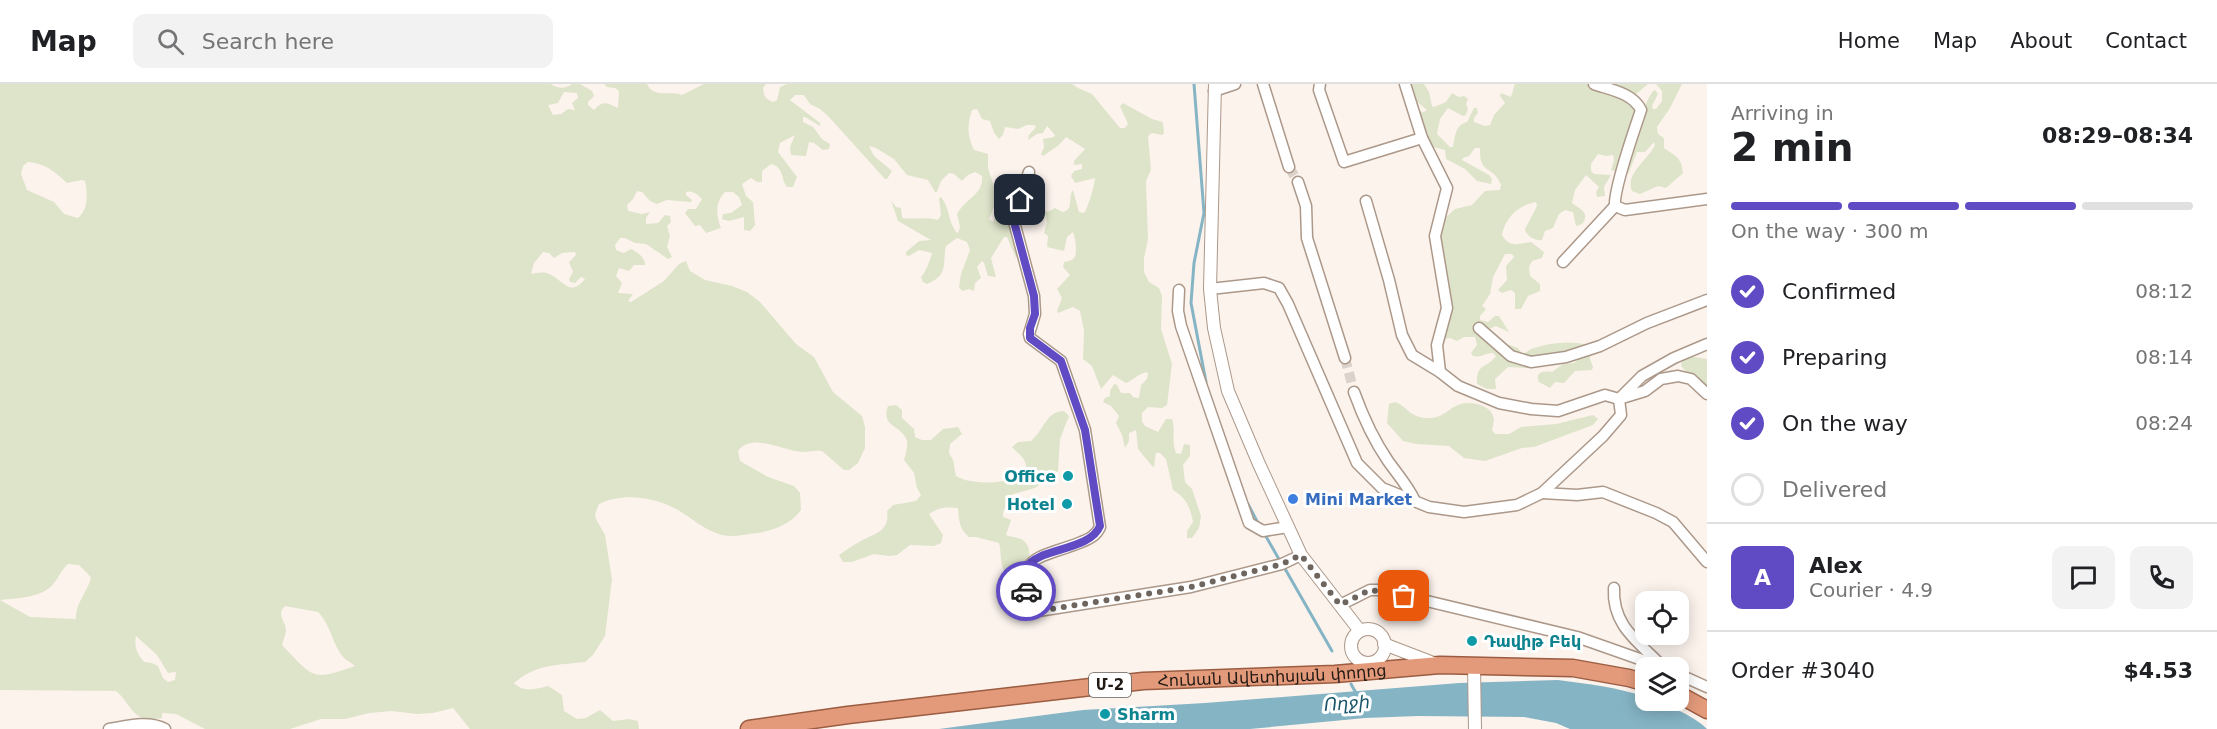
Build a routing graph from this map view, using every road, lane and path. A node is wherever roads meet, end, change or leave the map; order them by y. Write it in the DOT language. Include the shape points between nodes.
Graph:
graph roads {
  1 [pos="1235,84"];
  2 [pos="1263,84"];
  3 [pos="1320,84"];
  4 [pos="1405,84"];
  5 [pos="1594,84"];
  6 [pos="1214,87"];
  7 [pos="1422,138"];
  8 [pos="1289,167"];
  9 [pos="1029,172"];
  10 [pos="1298,182"];
  11 [pos="1707,199"];
  12 [pos="1366,201"];
  13 [pos="1615,206"];
  14 [pos="1563,262"];
  15 [pos="1210,289"];
  16 [pos="1179,290"];
  17 [pos="1707,300"];
  18 [pos="1479,328"];
  19 [pos="1707,344"];
  20 [pos="1345,358"];
  21 [pos="1440,372"];
  22 [pos="1354,392"];
  23 [pos="1707,394"];
  24 [pos="1618,399"];
  25 [pos="1542,494"];
  26 [pos="1415,501"];
  27 [pos="1288,527"];
  28 [pos="1301,555"];
  29 [pos="1707,562"];
  30 [pos="1614,588"];
  31 [pos="1340,605"];
  32 [pos="1360,631"];
  33 [pos="1384,644"];
  34 [pos="1352,651"];
  35 [pos="1635,657"];
  36 [pos="1654,657"];
  37 [pos="1440,665"];
  38 [pos="1474,670"];
  39 [pos="1335,674"];
  40 [pos="1689,679"];
  41 [pos="1635,680"];
  42 [pos="1707,687"];
  43 [pos="1689,700"];
  44 [pos="1707,710"];
  45 [pos="1474,727"];
  46 [pos="109,729"];
  47 [pos="165,729"];
  48 [pos="748,729"];
  1 -- 6 [label="street"];
  2 -- 8 [label="street"];
  3 -- 7 [label="street" via="1344,162"];
  4 -- 7 [label="street"];
  5 -- 13 [label="street" via="1626,95 1641,110"];
  6 -- 15 [label="street"];
  7 -- 21 [label="street" via="1446,188 1435,236 1447,308 1437,345"];
  9 -- 28 [label="street" via="1013,218 1034,296 1035,314 1029,334 1061,361 1085,430 1100,526 1089,539 1027,566 1024,578 1032,612 1191,587 1282,564"];
  10 -- 20 [label="street" via="1306,206 1307,238"];
  11 -- 13 [label="street" via="1625,210"];
  12 -- 21 [label="street" via="1402,335 1412,355"];
  13 -- 14 [label="street"];
  15 -- 26 [label="street" via="1264,283 1279,288 1357,464 1382,488"];
  15 -- 27 [label="street" via="1228,390"];
  16 -- 27 [label="street" via="1181,326 1249,524 1263,531"];
  17 -- 18 [label="street" via="1588,350 1531,362 1511,356"];
  19 -- 24 [label="street" via="1642,376"];
  21 -- 24 [label="street" via="1458,386 1499,404 1531,409 1558,411 1605,395"];
  22 -- 26 [label="street" via="1367,426"];
  23 -- 24 [label="street" via="1691,379 1678,376 1661,379 1645,391"];
  24 -- 25 [label="street" via="1621,415"];
  25 -- 26 [label="street" via="1517,506 1464,512"];
  25 -- 29 [label="street" via="1604,492 1656,513 1672,522"];
  27 -- 28 [label="street"];
  28 -- 31 [label="street"];
  30 -- 36 [label="street" via="1613,604 1621,623"];
  31 -- 32 [label="street"];
  31 -- 35 [label="street" via="1370,590 1382,590 1577,637"];
  32 -- 33 [label="street" via="1375,631"];
  32 -- 34 [label="street" via="1352,640"];
  33 -- 34 [label="street" via="1378,659 1368,663 1358,660"];
  33 -- 37 [label="street"];
  34 -- 39 [label="street"];
  37 -- 38 [label="highway, Հունան Ավետիսյան փողոց / Մ-2"];
  37 -- 39 [label="highway, Հունան Ավետիսյան փողոց / Մ-2"];
  38 -- 41 [label="highway, Մ-2" via="1573,668"];
  38 -- 45 [label="street"];
  39 -- 48 [label="highway, Հունան Ավետիսյան փողոց / Մ-2" via="1143,681"];
  40 -- 42 [label="street"];
  43 -- 44 [label="highway"];
  46 -- 47 [label="street" via="140,724"];
}
